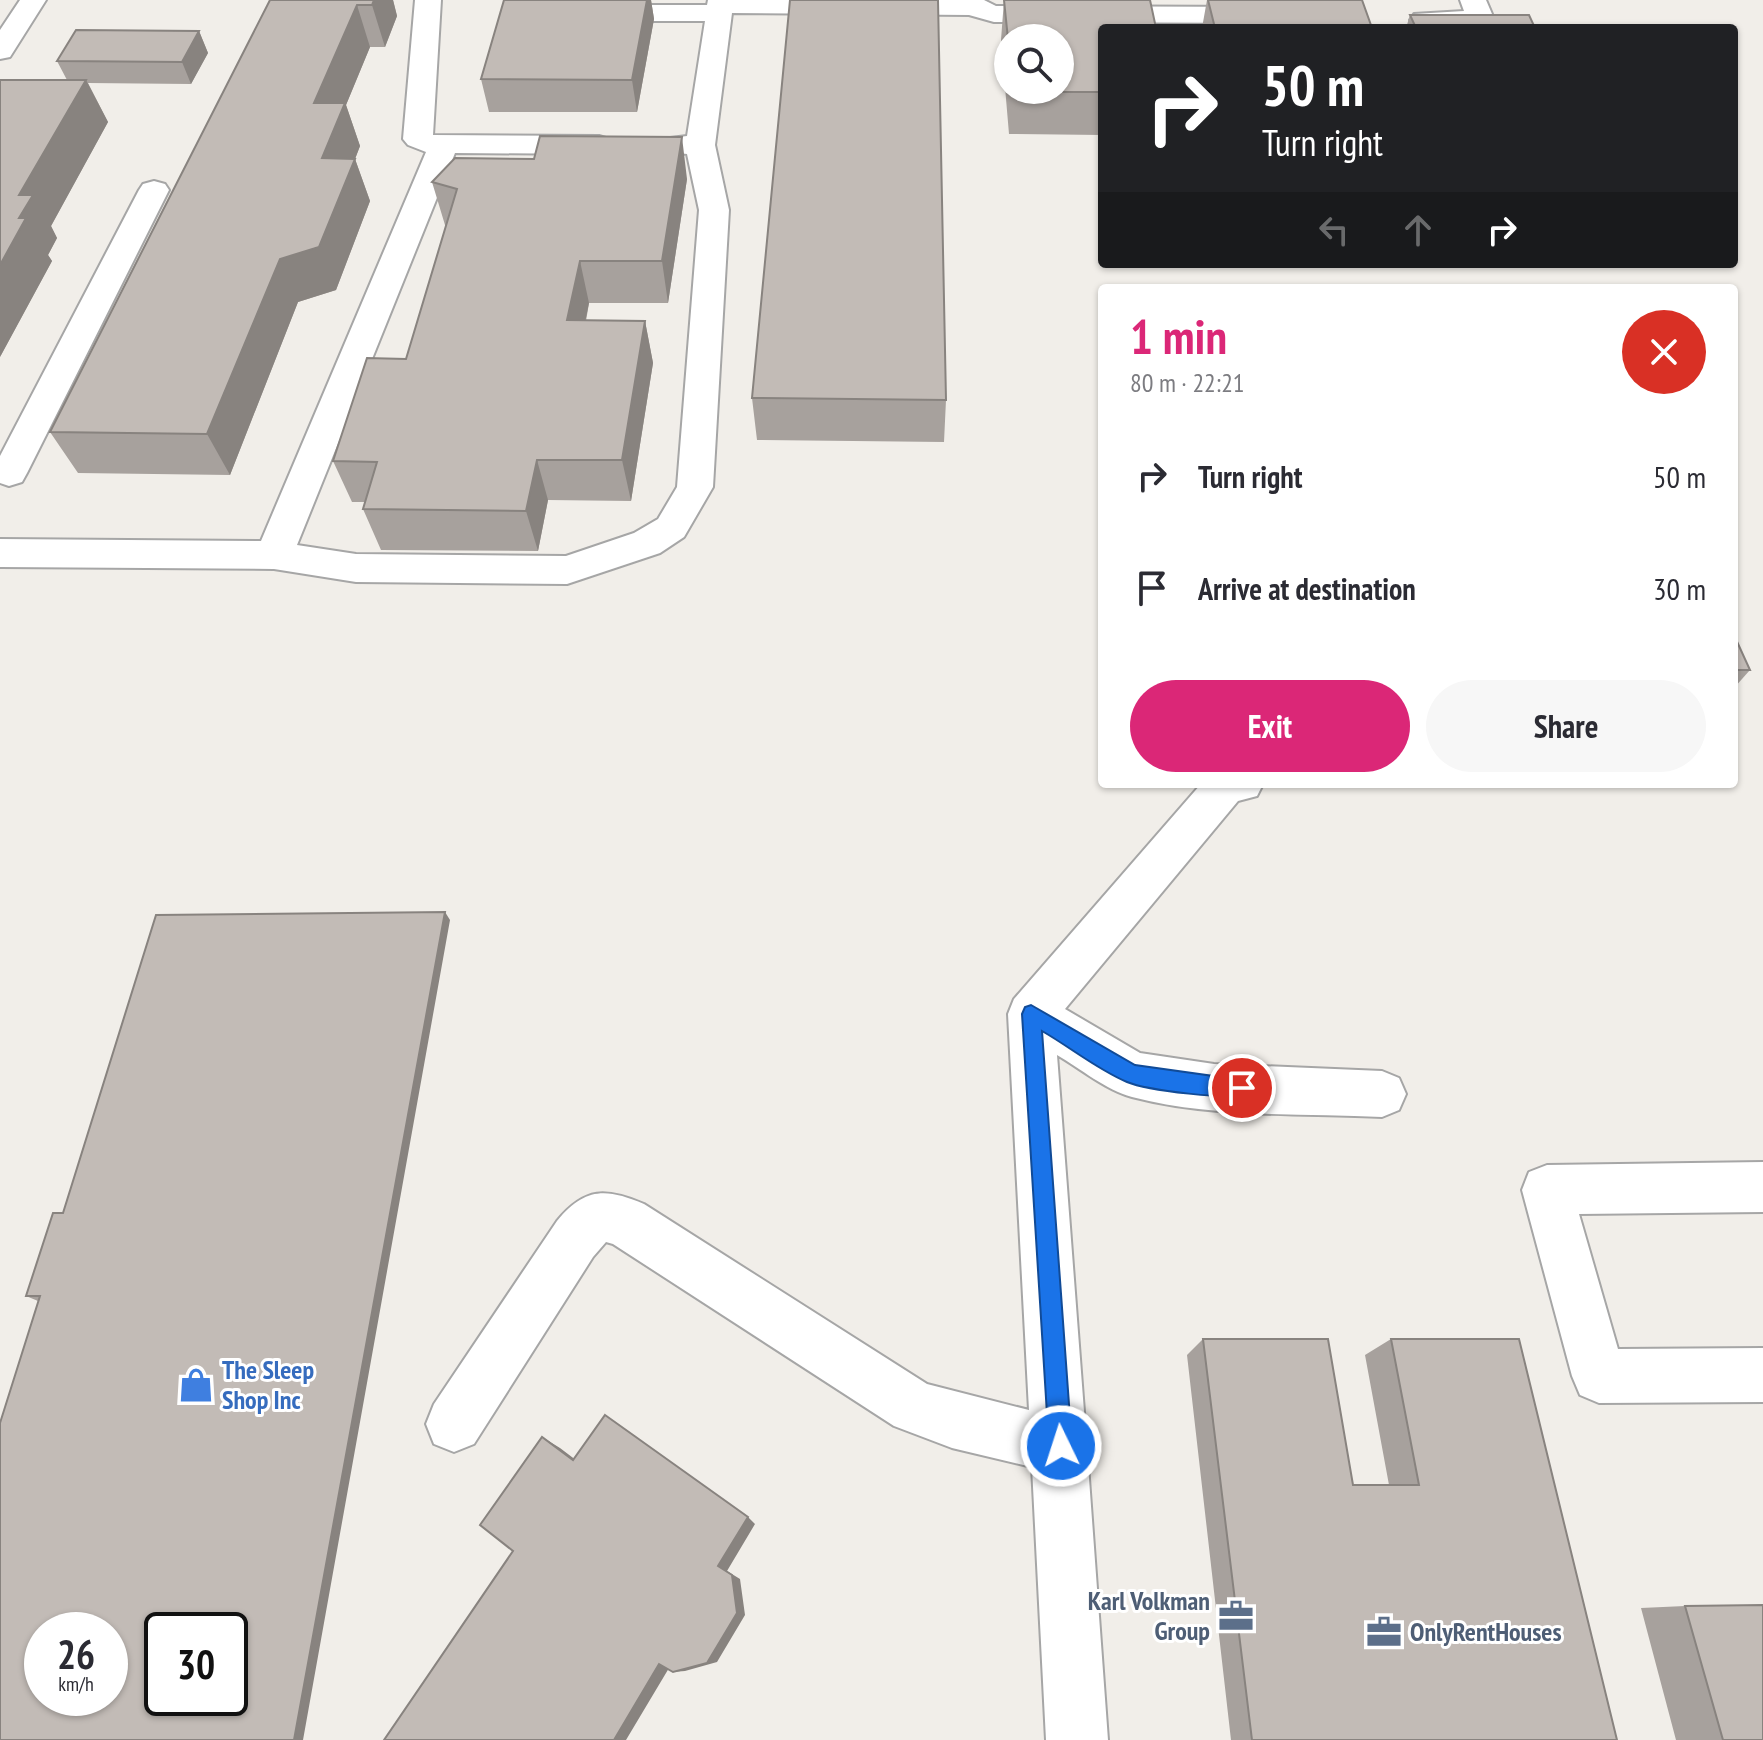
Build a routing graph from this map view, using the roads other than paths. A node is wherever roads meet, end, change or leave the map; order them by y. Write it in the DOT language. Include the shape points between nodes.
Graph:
graph roads {
  1 [pos="428,0"];
  2 [pos="1473,0"];
  3 [pos="31,3"];
  4 [pos="971,4"];
  5 [pos="0,6"];
  6 [pos="720,6"];
  7 [pos="546,7"];
  8 [pos="1172,14"];
  9 [pos="1293,15"];
  10 [pos="1423,20"];
  11 [pos="0,51"];
  12 [pos="444,144"];
  13 [pos="620,145"];
  14 [pos="652,145"];
  15 [pos="700,145"];
  16 [pos="154,190"];
  17 [pos="3,479"];
  18 [pos="0,553"];
  19 [pos="274,555"];
  20 [pos="1224,788"];
  21 [pos="1031,1014"];
  22 [pos="1382,1094"];
  23 [pos="1763,1187"];
  24 [pos="1763,1375"];
  25 [pos="454,1424"];
  26 [pos="1061,1446"];
  27 [pos="1077,1740"];
  1 -- 12 [label="street" via="418,139"];
  2 -- 10 [label="street" via="1479,14 1468,19"];
  3 -- 5 [label="street"];
  3 -- 11 [label="street"];
  4 -- 6 [label="street"];
  4 -- 8 [label="street" via="994,14"];
  6 -- 7 [label="street"];
  6 -- 15 [label="street"];
  8 -- 9 [label="street"];
  12 -- 13 [label="street"];
  12 -- 19 [label="street"];
  14 -- 15 [label="street"];
  15 -- 19 [label="street" via="714,210 695,487 671,528 647,543 567,570 356,568"];
  16 -- 17 [label="street"];
  18 -- 19 [label="street"];
  20 -- 21 [label="street"];
  21 -- 22 [label="street" via="1132,1074 1214,1087"];
  21 -- 26 [label="street"];
  23 -- 24 [label="street" via="1547,1190 1599,1376"];
  25 -- 26 [label="street" via="575,1239 591,1220 607,1215 626,1222 913,1407"];
  26 -- 27 [label="street"];
}
